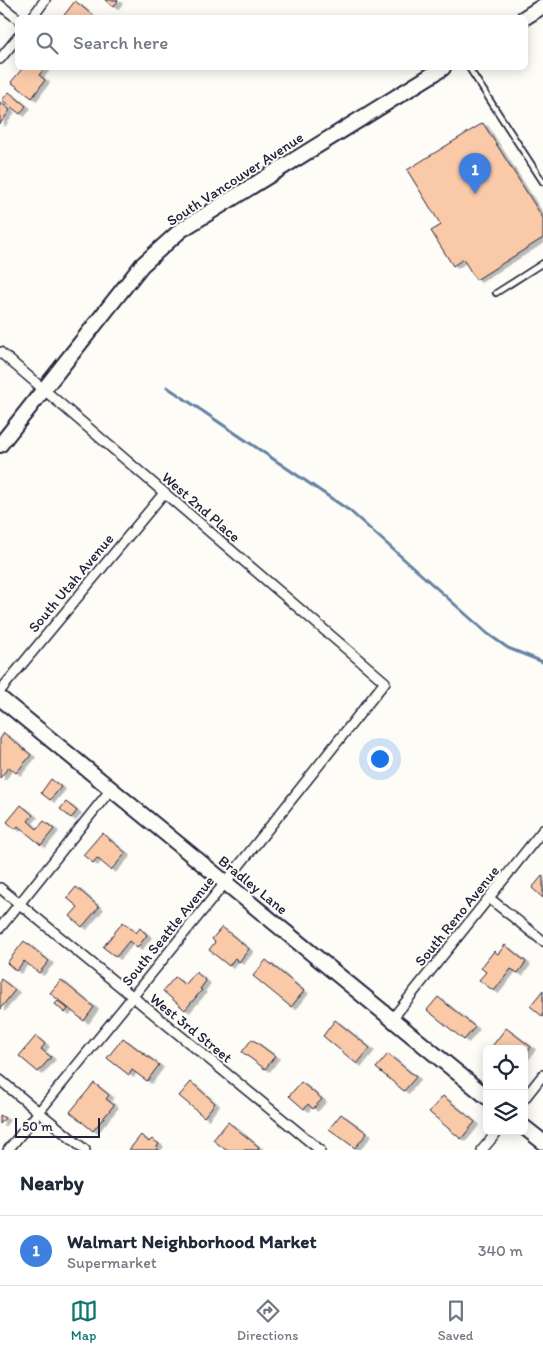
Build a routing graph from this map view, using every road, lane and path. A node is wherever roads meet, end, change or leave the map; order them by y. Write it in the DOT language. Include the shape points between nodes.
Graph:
graph roads {
  1 [pos="45,0"];
  2 [pos="0,6"];
  3 [pos="543,6"];
  4 [pos="34,15"];
  5 [pos="528,15"];
  6 [pos="15,17"];
  7 [pos="15,41"];
  8 [pos="0,59"];
  9 [pos="439,70"];
  10 [pos="470,70"];
  11 [pos="543,182"];
  12 [pos="543,263"];
  13 [pos="496,293"];
  14 [pos="0,352"];
  15 [pos="44,390"];
  16 [pos="0,445"];
  17 [pos="164,493"];
  18 [pos="385,682"];
  19 [pos="0,691"];
  20 [pos="0,698"];
  21 [pos="112,788"];
  22 [pos="543,830"];
  23 [pos="225,883"];
  24 [pos="0,888"];
  25 [pos="489,898"];
  26 [pos="19,904"];
  27 [pos="0,928"];
  28 [pos="543,941"];
  29 [pos="132,997"];
  30 [pos="392,1019"];
  31 [pos="543,1076"];
  32 [pos="0,1080"];
  33 [pos="483,1093"];
  34 [pos="528,1093"];
  35 [pos="39,1112"];
  36 [pos="528,1130"];
  37 [pos="495,1135"];
  38 [pos="543,1142"];
  39 [pos="8,1150"];
  40 [pos="85,1150"];
  41 [pos="320,1150"];
  42 [pos="482,1150"];
  1 -- 4 [label="street"];
  2 -- 6 [label="street"];
  3 -- 5 [label="street"];
  7 -- 8 [label="street"];
  9 -- 15 [label="street, South Vancouver Avenue" via="181,230 142,265"];
  10 -- 11 [label="lane"];
  12 -- 13 [label="lane"];
  14 -- 15 [label="street, West 2nd Place"];
  15 -- 16 [label="street, South Vancouver Avenue"];
  15 -- 17 [label="street, West 2nd Place"];
  17 -- 18 [label="street, West 2nd Place"];
  17 -- 19 [label="street, South Utah Avenue"];
  18 -- 23 [label="street, South Seattle Avenue"];
  20 -- 21 [label="street, Bradley Lane"];
  21 -- 23 [label="street, Bradley Lane"];
  21 -- 26 [label="street"];
  22 -- 25 [label="street, South Reno Avenue"];
  23 -- 29 [label="street, South Seattle Avenue"];
  23 -- 30 [label="street, Bradley Lane"];
  24 -- 26 [label="street, West 3rd Street"];
  25 -- 28 [label="street"];
  25 -- 30 [label="street, South Reno Avenue"];
  26 -- 27 [label="street"];
  26 -- 29 [label="street, West 3rd Street"];
  29 -- 35 [label="street, South Seattle Avenue"];
  29 -- 41 [label="street, West 3rd Street"];
  30 -- 33 [label="street, Bradley Lane"];
  31 -- 34 [label="street"];
  32 -- 35 [label="street"];
  35 -- 39 [label="street, South Seattle Avenue"];
  35 -- 40 [label="street"];
  36 -- 38 [label="street"];
  37 -- 42 [label="street"];
}
